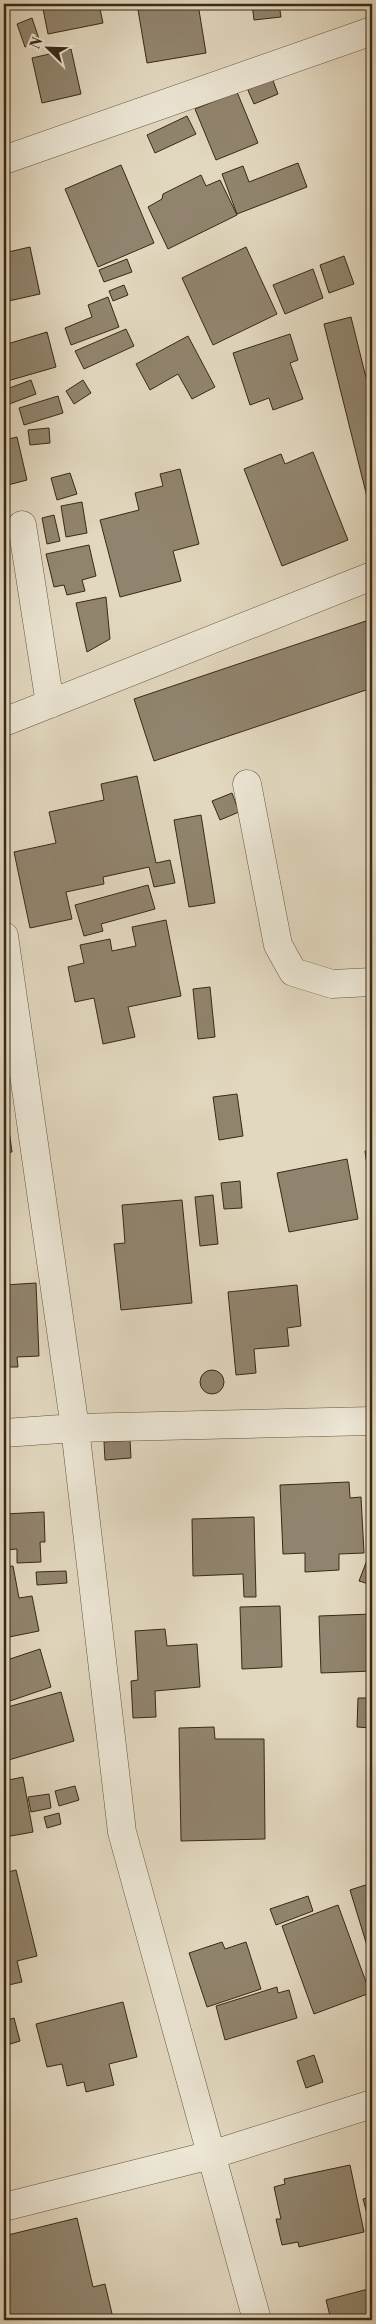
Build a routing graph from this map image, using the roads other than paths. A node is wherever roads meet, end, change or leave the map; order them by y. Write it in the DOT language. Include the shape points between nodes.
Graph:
graph roads {
  1 [pos="372,31"];
  2 [pos="4,160"];
  3 [pos="22,525"];
  4 [pos="372,576"];
  5 [pos="50,704"];
  6 [pos="4,722"];
  7 [pos="247,784"];
  8 [pos="4,936"];
  9 [pos="372,982"];
  10 [pos="372,1421"];
  11 [pos="75,1428"];
  12 [pos="4,1433"];
  13 [pos="372,2104"];
  14 [pos="211,2155"];
  15 [pos="4,2207"];
  16 [pos="257,2320"];
  1 -- 2 [label="street"];
  3 -- 5 [label="street"];
  4 -- 5 [label="street"];
  5 -- 6 [label="street"];
  7 -- 9 [label="street" via="278,945 293,972 332,984"];
  8 -- 11 [label="street"];
  10 -- 11 [label="street"];
  11 -- 12 [label="street"];
  11 -- 14 [label="street" via="122,1832"];
  13 -- 14 [label="street"];
  14 -- 15 [label="street"];
  14 -- 16 [label="street"];
}
